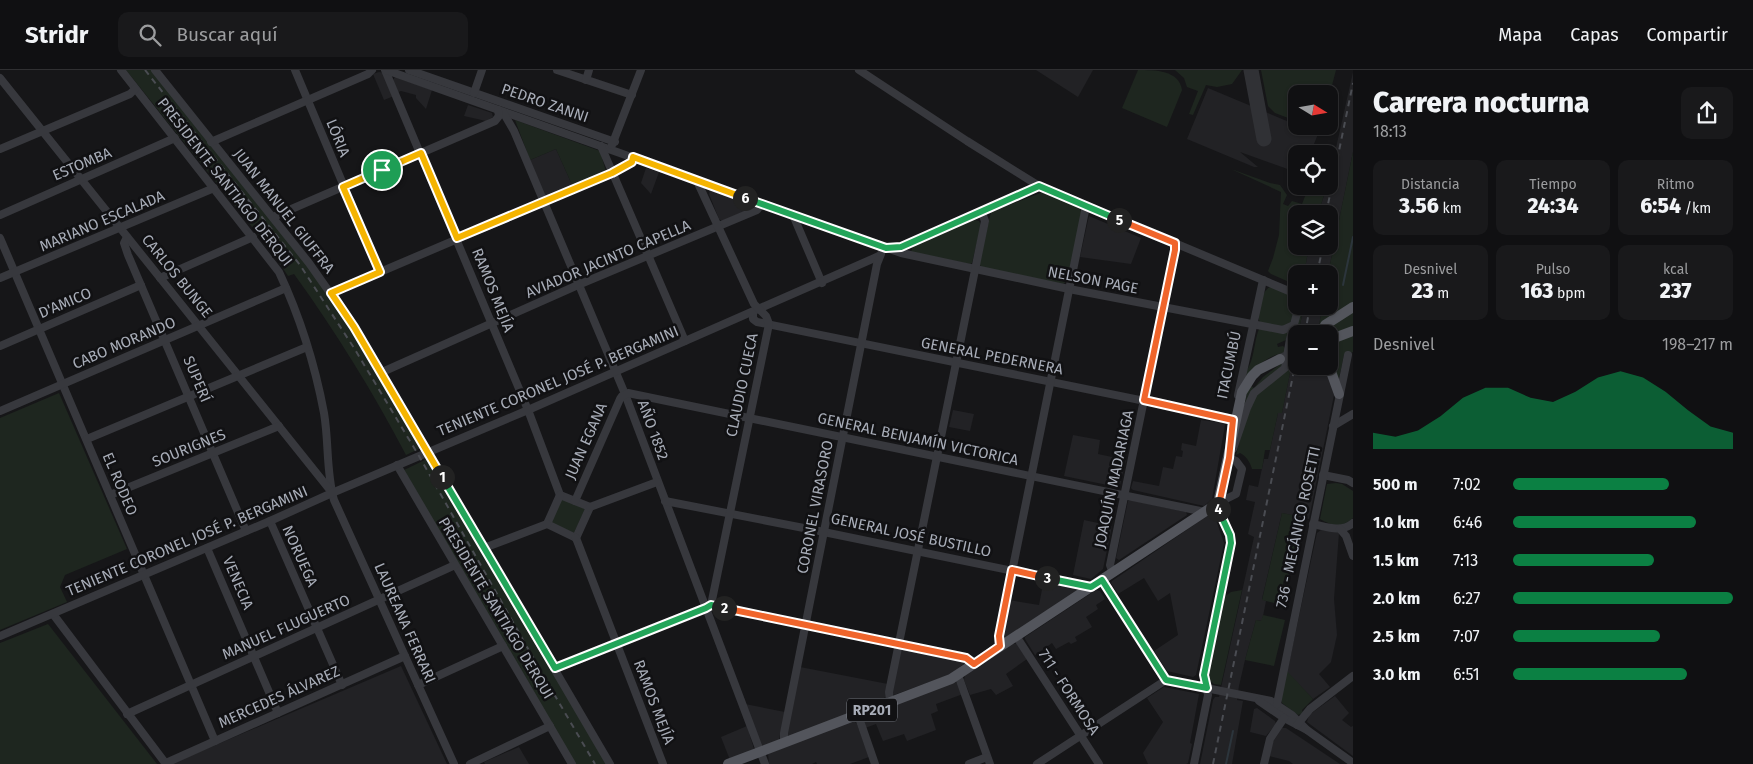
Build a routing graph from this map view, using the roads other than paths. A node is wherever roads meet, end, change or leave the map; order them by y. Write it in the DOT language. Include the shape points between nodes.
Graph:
graph roads {
  1 [pos="121,70"];
  2 [pos="155,70"];
  3 [pos="295,70"];
  4 [pos="372,70"];
  5 [pos="385,70"];
  6 [pos="409,70"];
  7 [pos="482,70"];
  8 [pos="557,70"];
  9 [pos="589,70"];
  10 [pos="641,70"];
  11 [pos="859,70"];
  12 [pos="0,78"];
  13 [pos="586,80"];
  14 [pos="135,89"];
  15 [pos="474,93"];
  16 [pos="632,95"];
  17 [pos="308,100"];
  18 [pos="500,111"];
  19 [pos="42,131"];
  20 [pos="175,138"];
  21 [pos="211,142"];
  22 [pos="615,142"];
  23 [pos="601,146"];
  24 [pos="0,149"];
  25 [pos="609,149"];
  26 [pos="421,153"];
  27 [pos="633,157"];
  28 [pos="612,173"];
  29 [pos="81,180"];
  30 [pos="697,181"];
  31 [pos="1039,186"];
  32 [pos="343,187"];
  33 [pos="214,188"];
  34 [pos="544,202"];
  35 [pos="760,204"];
  36 [pos="1086,206"];
  37 [pos="982,212"];
  38 [pos="0,215"];
  39 [pos="792,215"];
  40 [pos="273,216"];
  41 [pos="719,226"];
  42 [pos="120,229"];
  43 [pos="127,237"];
  44 [pos="253,237"];
  45 [pos="0,238"];
  46 [pos="457,238"];
  47 [pos="1175,243"];
  48 [pos="886,248"];
  49 [pos="648,256"];
  50 [pos="879,256"];
  51 [pos="975,269"];
  52 [pos="15,272"];
  53 [pos="380,272"];
  54 [pos="0,278"];
  55 [pos="160,278"];
  56 [pos="1263,280"];
  57 [pos="822,283"];
  58 [pos="141,285"];
  59 [pos="578,285"];
  60 [pos="286,288"];
  61 [pos="1069,289"];
  62 [pos="1288,291"];
  63 [pos="331,293"];
  64 [pos="1353,307"];
  65 [pos="1163,308"];
  66 [pos="756,311"];
  67 [pos="492,324"];
  68 [pos="769,324"];
  69 [pos="1254,325"];
  70 [pos="1326,325"];
  71 [pos="200,326"];
  72 [pos="1288,328"];
  73 [pos="39,329"];
  74 [pos="1353,331"];
  75 [pos="1353,336"];
  76 [pos="1338,338"];
  77 [pos="1338,340"];
  78 [pos="165,341"];
  79 [pos="685,341"];
  80 [pos="862,344"];
  81 [pos="0,346"];
  82 [pos="307,347"];
  83 [pos="1288,354"];
  84 [pos="1348,355"];
  85 [pos="1280,360"];
  86 [pos="956,363"];
  87 [pos="616,371"];
  88 [pos="380,372"];
  89 [pos="239,375"];
  90 [pos="1333,375"];
  91 [pos="1050,382"];
  92 [pos="62,384"];
  93 [pos="625,394"];
  94 [pos="1340,394"];
  95 [pos="190,396"];
  96 [pos="1144,400"];
  97 [pos="528,410"];
  98 [pos="0,411"];
  99 [pos="1353,414"];
  100 [pos="750,418"];
  101 [pos="1233,420"];
  102 [pos="278,426"];
  103 [pos="1333,426"];
  104 [pos="843,437"];
  105 [pos="87,439"];
  106 [pos="212,452"];
  107 [pos="428,452"];
  108 [pos="937,456"];
  109 [pos="1229,458"];
  110 [pos="396,465"];
  111 [pos="1323,475"];
  112 [pos="1031,476"];
  113 [pos="657,482"];
  114 [pos="1353,483"];
  115 [pos="332,493"];
  116 [pos="1124,494"];
  117 [pos="110,495"];
  118 [pos="560,495"];
  119 [pos="575,501"];
  120 [pos="666,501"];
  121 [pos="1218,503"];
  122 [pos="590,507"];
  123 [pos="1205,512"];
  124 [pos="730,513"];
  125 [pos="270,521"];
  126 [pos="547,524"];
  127 [pos="1313,524"];
  128 [pos="1352,524"];
  129 [pos="1340,529"];
  130 [pos="246,531"];
  131 [pos="824,532"];
  132 [pos="1353,534"];
  133 [pos="576,538"];
  134 [pos="207,548"];
  135 [pos="484,548"];
  136 [pos="918,551"];
  137 [pos="1353,556"];
  138 [pos="455,566"];
  139 [pos="1012,570"];
  140 [pos="1113,573"];
  141 [pos="145,575"];
  142 [pos="1102,580"];
  143 [pos="1091,587"];
  144 [pos="713,595"];
  145 [pos="702,597"];
  146 [pos="379,601"];
  147 [pos="709,607"];
  148 [pos="52,614"];
  149 [pos="805,625"];
  150 [pos="317,629"];
  151 [pos="0,636"];
  152 [pos="1016,636"];
  153 [pos="617,644"];
  154 [pos="898,644"];
  155 [pos="503,646"];
  156 [pos="1000,646"];
  157 [pos="404,656"];
  158 [pos="254,657"];
  159 [pos="974,664"];
  160 [pos="555,668"];
  161 [pos="958,675"];
  162 [pos="1166,680"];
  163 [pos="1352,680"];
  164 [pos="191,685"];
  165 [pos="342,685"];
  166 [pos="418,685"];
  167 [pos="1207,688"];
  168 [pos="1257,700"];
  169 [pos="890,703"];
  170 [pos="1277,704"];
  171 [pos="278,713"];
  172 [pos="127,714"];
  173 [pos="858,715"];
  174 [pos="1284,718"];
  175 [pos="1298,723"];
  176 [pos="550,726"];
  177 [pos="1080,735"];
  178 [pos="215,741"];
  179 [pos="784,743"];
  180 [pos="760,752"];
  181 [pos="988,761"];
  182 [pos="1353,763"];
  183 [pos="166,764"];
  184 [pos="454,764"];
  185 [pos="470,764"];
  186 [pos="572,764"];
  187 [pos="610,764"];
  188 [pos="663,764"];
  189 [pos="728,764"];
  190 [pos="765,764"];
  191 [pos="875,764"];
  192 [pos="968,764"];
  193 [pos="1037,764"];
  194 [pos="1100,764"];
  195 [pos="1194,764"];
  196 [pos="1264,764"];
  1 -- 14 [label="street, PRESIDENTE SANTIAGO DERQUI"];
  2 -- 21 [label="street, JUAN MANUEL GIUFFRA"];
  3 -- 17 [label="street, LÓRIA"];
  4 -- 17 [label="street"];
  5 -- 18 [label="street, NELSON PAGE"];
  5 -- 26 [label="street, RAMOS MEJÍA"];
  6 -- 15 [label="street, PEDRO ZANNI"];
  7 -- 15 [label="street"];
  8 -- 13 [label="street"];
  9 -- 13 [label="street"];
  10 -- 16 [label="street"];
  11 -- 31 [label="street"];
  12 -- 19 [label="street, CARLOS BUNGE"];
  13 -- 16 [label="street"];
  14 -- 19 [label="street"];
  14 -- 20 [label="street, PRESIDENTE SANTIAGO DERQUI"];
  15 -- 22 [label="street, PEDRO ZANNI"];
  16 -- 22 [label="street"];
  17 -- 21 [label="street"];
  17 -- 32 [label="street, LÓRIA"];
  18 -- 23 [label="street, NELSON PAGE"];
  18 -- 26 [label="street" via="495,121"];
  18 -- 34 [label="street, AÑO 1852" via="514,131"];
  19 -- 24 [label="street"];
  19 -- 29 [label="street, CARLOS BUNGE"];
  20 -- 29 [label="street, ESTOMBA"];
  20 -- 33 [label="street, PRESIDENTE SANTIAGO DERQUI"];
  21 -- 40 [label="street, JUAN MANUEL GIUFFRA"];
  22 -- 25 [label="street"];
  23 -- 25 [label="street, NELSON PAGE"];
  23 -- 28 [label="street"];
  25 -- 27 [label="street, NELSON PAGE"];
  26 -- 32 [label="street"];
  26 -- 46 [label="street, RAMOS MEJÍA"];
  27 -- 28 [label="street" via="632,162"];
  27 -- 30 [label="street, NELSON PAGE"];
  28 -- 34 [label="street"];
  28 -- 49 [label="street"];
  29 -- 38 [label="street, ESTOMBA"];
  29 -- 42 [label="street, CARLOS BUNGE"];
  30 -- 35 [label="street, NELSON PAGE"];
  30 -- 41 [label="street, CLAUDIO CUECA"];
  31 -- 36 [label="street"];
  31 -- 37 [label="street"];
  32 -- 40 [label="street"];
  32 -- 53 [label="street, LÓRIA"];
  33 -- 42 [label="street, MARIANO ESCALADA"];
  33 -- 44 [label="street, PRESIDENTE SANTIAGO DERQUI"];
  34 -- 46 [label="street"];
  34 -- 59 [label="street, AÑO 1852"];
  35 -- 39 [label="street, NELSON PAGE"];
  35 -- 41 [label="street, AVIADOR JACINTO CAPELLA" via="757,210"];
  36 -- 47 [label="street"];
  36 -- 61 [label="street"];
  37 -- 48 [label="street" via="901,247"];
  37 -- 51 [label="street" via="985,221"];
  39 -- 48 [label="street, NELSON PAGE"];
  39 -- 57 [label="street"];
  40 -- 63 [label="street, JUAN MANUEL GIUFFRA"];
  41 -- 49 [label="street, AVIADOR JACINTO CAPELLA"];
  41 -- 66 [label="street, CLAUDIO CUECA"];
  42 -- 43 [label="street, CARLOS BUNGE"];
  42 -- 52 [label="street, MARIANO ESCALADA"];
  43 -- 55 [label="street, CARLOS BUNGE"];
  43 -- 58 [label="street, SUPERÍ" via="124,243"];
  44 -- 55 [label="street"];
  44 -- 60 [label="street, PRESIDENTE SANTIAGO DERQUI" via="277,268"];
  45 -- 52 [label="street, EL RODEO"];
  46 -- 53 [label="street"];
  46 -- 67 [label="street, RAMOS MEJÍA"];
  47 -- 56 [label="street"];
  47 -- 65 [label="street, JOAQUÍN MADARIAGA"];
  48 -- 50 [label="street"];
  48 -- 51 [label="street, NELSON PAGE"];
  49 -- 59 [label="street, AVIADOR JACINTO CAPELLA"];
  49 -- 79 [label="street"];
  50 -- 57 [label="street, TENIENTE CORONEL JOSÉ P. BERGAMINI"];
  50 -- 80 [label="street, CORONEL VIRASORO"];
  51 -- 61 [label="street, NELSON PAGE"];
  51 -- 86 [label="street"];
  52 -- 54 [label="street, MARIANO ESCALADA"];
  52 -- 73 [label="street, EL RODEO"];
  53 -- 63 [label="street"];
  55 -- 71 [label="street, CARLOS BUNGE"];
  56 -- 62 [label="street"];
  56 -- 69 [label="street, ITACUMBÚ"];
  57 -- 66 [label="street, TENIENTE CORONEL JOSÉ P. BERGAMINI"];
  58 -- 73 [label="street, D'AMICO"];
  58 -- 78 [label="street, SUPERÍ"];
  59 -- 67 [label="street, AVIADOR JACINTO CAPELLA"];
  59 -- 87 [label="street, AÑO 1852"];
  60 -- 71 [label="street, CABO MORANDO"];
  60 -- 82 [label="street, PRESIDENTE SANTIAGO DERQUI"];
  61 -- 65 [label="street, NELSON PAGE"];
  61 -- 91 [label="street"];
  63 -- 88 [label="street, JUAN MANUEL GIUFFRA"];
  64 -- 70 [label="main road"];
  65 -- 69 [label="street, NELSON PAGE"];
  65 -- 96 [label="street, JOAQUÍN MADARIAGA"];
  66 -- 68 [label="street, CLAUDIO CUECA" via="766,316"];
  66 -- 68 [label="street, GENERAL PEDERNERA" via="754,321"];
  66 -- 79 [label="street, TENIENTE CORONEL JOSÉ P. BERGAMINI"];
  67 -- 88 [label="street, AVIADOR JACINTO CAPELLA"];
  67 -- 97 [label="street, RAMOS MEJÍA"];
  68 -- 80 [label="street, GENERAL PEDERNERA"];
  68 -- 100 [label="street, CLAUDIO CUECA"];
  69 -- 72 [label="street, NELSON PAGE"];
  69 -- 101 [label="street, ITACUMBÚ"];
  71 -- 78 [label="street, CABO MORANDO"];
  71 -- 89 [label="street, CARLOS BUNGE"];
  73 -- 81 [label="street, D'AMICO"];
  73 -- 92 [label="street, EL RODEO"];
  74 -- 76 [label="main road"];
  75 -- 77 [label="main road"];
  78 -- 92 [label="street, CABO MORANDO"];
  78 -- 95 [label="street, SUPERÍ"];
  79 -- 87 [label="street, TENIENTE CORONEL JOSÉ P. BERGAMINI"];
  80 -- 86 [label="street, GENERAL PEDERNERA"];
  80 -- 104 [label="street, CORONEL VIRASORO"];
  82 -- 89 [label="street"];
  82 -- 115 [label="street, PRESIDENTE SANTIAGO DERQUI" via="324,414"];
  83 -- 109 [label="street, ITACUMBÚ" via="1285,368 1251,398"];
  84 -- 94 [label="street, 736 - MECÁNICO ROSETTI"];
  85 -- 109 [label="main road" via="1261,371 1247,388"];
  86 -- 91 [label="street, GENERAL PEDERNERA"];
  86 -- 108 [label="street"];
  87 -- 93 [label="street, AÑO 1852"];
  87 -- 97 [label="street, TENIENTE CORONEL JOSÉ P. BERGAMINI"];
  88 -- 107 [label="street, JUAN MANUEL GIUFFRA"];
  89 -- 95 [label="street"];
  89 -- 102 [label="street, CARLOS BUNGE"];
  90 -- 94 [label="main road"];
  91 -- 96 [label="street, GENERAL PEDERNERA"];
  91 -- 112 [label="street"];
  92 -- 98 [label="street, CABO MORANDO"];
  92 -- 105 [label="street, EL RODEO"];
  93 -- 100 [label="street, GENERAL BENJAMÍN VICTORICA"];
  93 -- 113 [label="street, AÑO 1852"];
  93 -- 119 [label="street, JUAN EGANA"];
  94 -- 103 [label="street, 736 - MECÁNICO ROSETTI"];
  95 -- 105 [label="street"];
  95 -- 106 [label="street, SUPERÍ"];
  96 -- 101 [label="street, GENERAL PEDERNERA"];
  96 -- 116 [label="street, JOAQUÍN MADARIAGA"];
  97 -- 107 [label="street, TENIENTE CORONEL JOSÉ P. BERGAMINI"];
  97 -- 118 [label="street, RAMOS MEJÍA"];
  99 -- 103 [label="street"];
  100 -- 104 [label="street, GENERAL BENJAMÍN VICTORICA"];
  100 -- 124 [label="street, CLAUDIO CUECA"];
  101 -- 109 [label="street, ITACUMBÚ"];
  102 -- 106 [label="street, SOURIGNES"];
  102 -- 115 [label="street, CARLOS BUNGE"];
  103 -- 111 [label="street, 736 - MECÁNICO ROSETTI"];
  104 -- 108 [label="street, GENERAL BENJAMÍN VICTORICA"];
  104 -- 131 [label="street, CORONEL VIRASORO"];
  105 -- 117 [label="street, EL RODEO"];
  106 -- 117 [label="street, SOURIGNES"];
  106 -- 130 [label="street, SUPERÍ"];
  107 -- 110 [label="street, TENIENTE CORONEL JOSÉ P. BERGAMINI"];
  107 -- 135 [label="street, JUAN MANUEL GIUFFRA"];
  108 -- 112 [label="street, GENERAL BENJAMÍN VICTORICA"];
  108 -- 136 [label="street"];
  109 -- 121 [label="main road, ITACUMBÚ"];
  109 -- 121 [label="street" via="1242,468 1237,492"];
  110 -- 115 [label="street, TENIENTE CORONEL JOSÉ P. BERGAMINI"];
  110 -- 138 [label="street, PRESIDENTE SANTIAGO DERQUI"];
  111 -- 114 [label="street"];
  111 -- 127 [label="street, 736 - MECÁNICO ROSETTI"];
  112 -- 116 [label="street, GENERAL BENJAMÍN VICTORICA"];
  112 -- 139 [label="street"];
  113 -- 120 [label="street, AÑO 1852"];
  113 -- 122 [label="street"];
  115 -- 125 [label="street, TENIENTE CORONEL JOSÉ P. BERGAMINI"];
  115 -- 146 [label="street, LAUREANA FERRARI"];
  116 -- 123 [label="street, GENERAL BENJAMÍN VICTORICA"];
  116 -- 140 [label="street, JOAQUÍN MADARIAGA" via="1110,564"];
  117 -- 141 [label="street, EL RODEO"];
  118 -- 119 [label="street"];
  118 -- 126 [label="street"];
  119 -- 122 [label="street"];
  120 -- 124 [label="street, GENERAL JOSÉ BUSTILLO"];
  120 -- 145 [label="street, AÑO 1852"];
  121 -- 123 [label="main road, RP201"];
  121 -- 167 [label="street" via="1231,543 1204,675"];
  122 -- 133 [label="street"];
  123 -- 140 [label="main road, RP201"];
  124 -- 131 [label="street, GENERAL JOSÉ BUSTILLO"];
  124 -- 144 [label="street, CLAUDIO CUECA"];
  125 -- 130 [label="street, TENIENTE CORONEL JOSÉ P. BERGAMINI"];
  125 -- 150 [label="street, NORUEGA"];
  126 -- 133 [label="street"];
  126 -- 135 [label="street"];
  127 -- 129 [label="street"];
  127 -- 170 [label="street, 736 - MECÁNICO ROSETTI"];
  128 -- 129 [label="street"];
  128 -- 132 [label="street"];
  129 -- 137 [label="street"];
  130 -- 134 [label="street, TENIENTE CORONEL JOSÉ P. BERGAMINI"];
  131 -- 136 [label="street, GENERAL JOSÉ BUSTILLO"];
  131 -- 149 [label="street, CORONEL VIRASORO"];
  133 -- 153 [label="street, RAMOS MEJÍA"];
  134 -- 141 [label="street, TENIENTE CORONEL JOSÉ P. BERGAMINI"];
  134 -- 158 [label="street, VENECIA"];
  135 -- 160 [label="street, JUAN MANUEL GIUFFRA"];
  136 -- 139 [label="street, GENERAL JOSÉ BUSTILLO"];
  136 -- 154 [label="street"];
  138 -- 146 [label="street, MANUEL FLUGUERTO"];
  138 -- 155 [label="street, PRESIDENTE SANTIAGO DERQUI"];
  139 -- 143 [label="street, GENERAL JOSÉ BUSTILLO"];
  139 -- 156 [label="street" via="999,636"];
  140 -- 142 [label="main road, RP201"];
  141 -- 148 [label="street, TENIENTE CORONEL JOSÉ P. BERGAMINI"];
  141 -- 164 [label="street, EL RODEO"];
  142 -- 143 [label="main road, RP201"];
  142 -- 162 [label="street"];
  143 -- 152 [label="main road, RP201"];
  144 -- 145 [label="street"];
  144 -- 147 [label="street, CLAUDIO CUECA"];
  145 -- 147 [label="street, AÑO 1852"];
  146 -- 150 [label="street, MANUEL FLUGUERTO"];
  146 -- 157 [label="street, LAUREANA FERRARI"];
  147 -- 149 [label="street"];
  147 -- 153 [label="street"];
  147 -- 180 [label="street, AÑO 1852"];
  148 -- 151 [label="street, TENIENTE CORONEL JOSÉ P. BERGAMINI"];
  148 -- 172 [label="street"];
  149 -- 154 [label="street"];
  149 -- 179 [label="street, CORONEL VIRASORO"];
  150 -- 158 [label="street, MANUEL FLUGUERTO"];
  150 -- 165 [label="street, NORUEGA"];
  152 -- 156 [label="main road, RP201"];
  152 -- 177 [label="street, 711 - FORMOSA"];
  153 -- 160 [label="street"];
  153 -- 188 [label="street, RAMOS MEJÍA"];
  154 -- 159 [label="street" via="966,658"];
  154 -- 169 [label="street"];
  155 -- 166 [label="street"];
  155 -- 176 [label="street, PRESIDENTE SANTIAGO DERQUI"];
  156 -- 159 [label="main road, RP201"];
  157 -- 165 [label="street, MERCEDES ÁLVAREZ"];
  157 -- 166 [label="street, LAUREANA FERRARI"];
  158 -- 164 [label="street, MANUEL FLUGUERTO"];
  158 -- 171 [label="street, VENECIA"];
  159 -- 161 [label="main road, RP201"];
  160 -- 187 [label="street, JUAN MANUEL GIUFFRA"];
  161 -- 169 [label="main road, RP201"];
  161 -- 181 [label="street"];
  162 -- 167 [label="street"];
  162 -- 177 [label="street"];
  163 -- 175 [label="street" via="1310,709"];
  164 -- 172 [label="street, MANUEL FLUGUERTO"];
  164 -- 178 [label="street, EL RODEO"];
  165 -- 171 [label="street, MERCEDES ÁLVAREZ"];
  166 -- 184 [label="street, LAUREANA FERRARI"];
  167 -- 168 [label="street"];
  167 -- 195 [label="street"];
  168 -- 170 [label="street"];
  168 -- 174 [label="street"];
  169 -- 173 [label="main road, RP201"];
  170 -- 174 [label="street"];
  170 -- 175 [label="street"];
  171 -- 178 [label="street, MERCEDES ÁLVAREZ"];
  172 -- 183 [label="street"];
  173 -- 179 [label="main road, RP201"];
  173 -- 191 [label="street"];
  174 -- 175 [label="street"];
  174 -- 196 [label="street" via="1270,739"];
  175 -- 182 [label="street"];
  176 -- 185 [label="street"];
  176 -- 186 [label="street, PRESIDENTE SANTIAGO DERQUI"];
  177 -- 193 [label="street"];
  177 -- 194 [label="street, 711 - FORMOSA"];
  178 -- 183 [label="street, MERCEDES ÁLVAREZ"];
  179 -- 180 [label="main road, RP201"];
  180 -- 189 [label="main road, RP201"];
  180 -- 190 [label="street, AÑO 1852"];
  181 -- 192 [label="street"];
}
